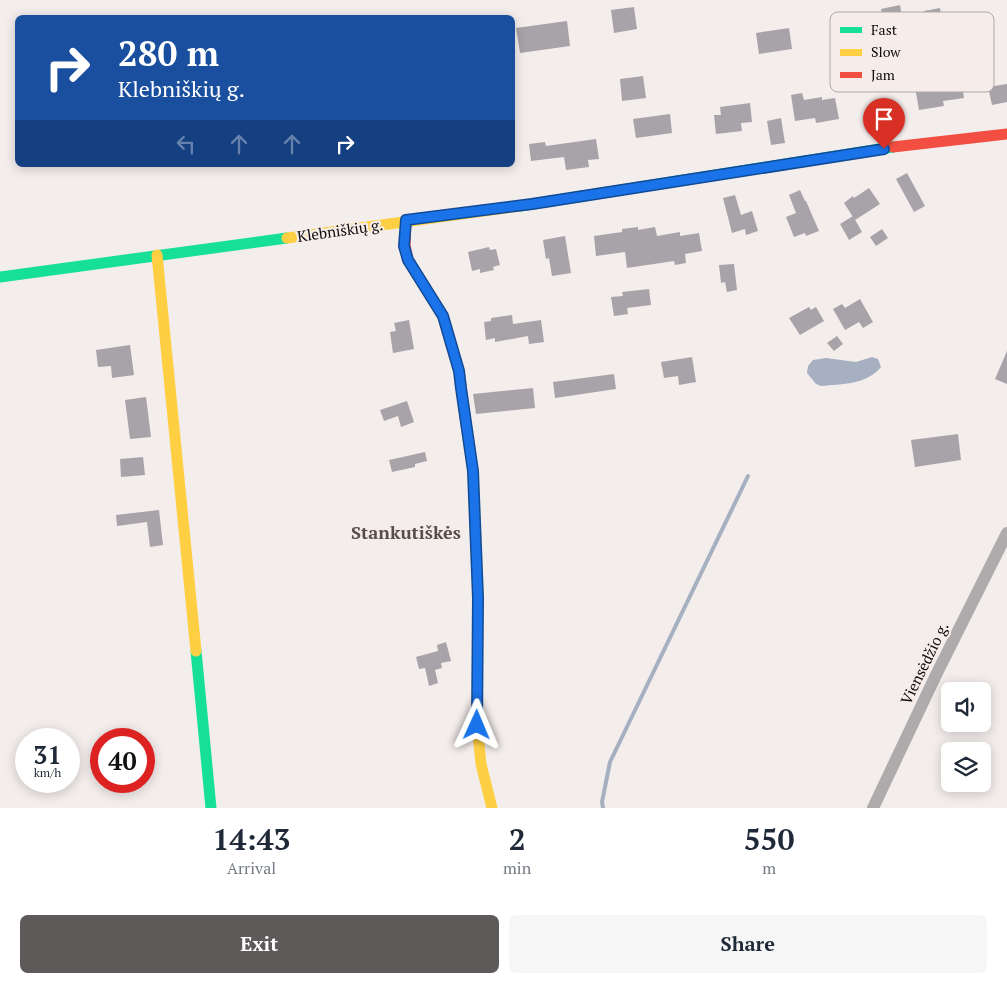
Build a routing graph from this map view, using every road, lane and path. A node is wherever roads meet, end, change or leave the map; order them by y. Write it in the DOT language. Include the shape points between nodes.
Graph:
graph roads {
  1 [pos="1007,134"];
  2 [pos="406,220"];
  3 [pos="157,255"];
  4 [pos="0,277"];
  5 [pos="1007,533"];
  6 [pos="211,808"];
  7 [pos="492,808"];
  8 [pos="873,808"];
  1 -- 2 [label="street, Klebniškių g." via="902,146 532,204"];
  2 -- 3 [label="street, Klebniškių g."];
  2 -- 7 [label="street" via="404,246 408,260 443,316 459,371 473,471 478,598 477,725 481,764"];
  3 -- 4 [label="street, Klebniškių g."];
  3 -- 6 [label="street"];
  5 -- 8 [label="street, Viensėdžio g."];
}
